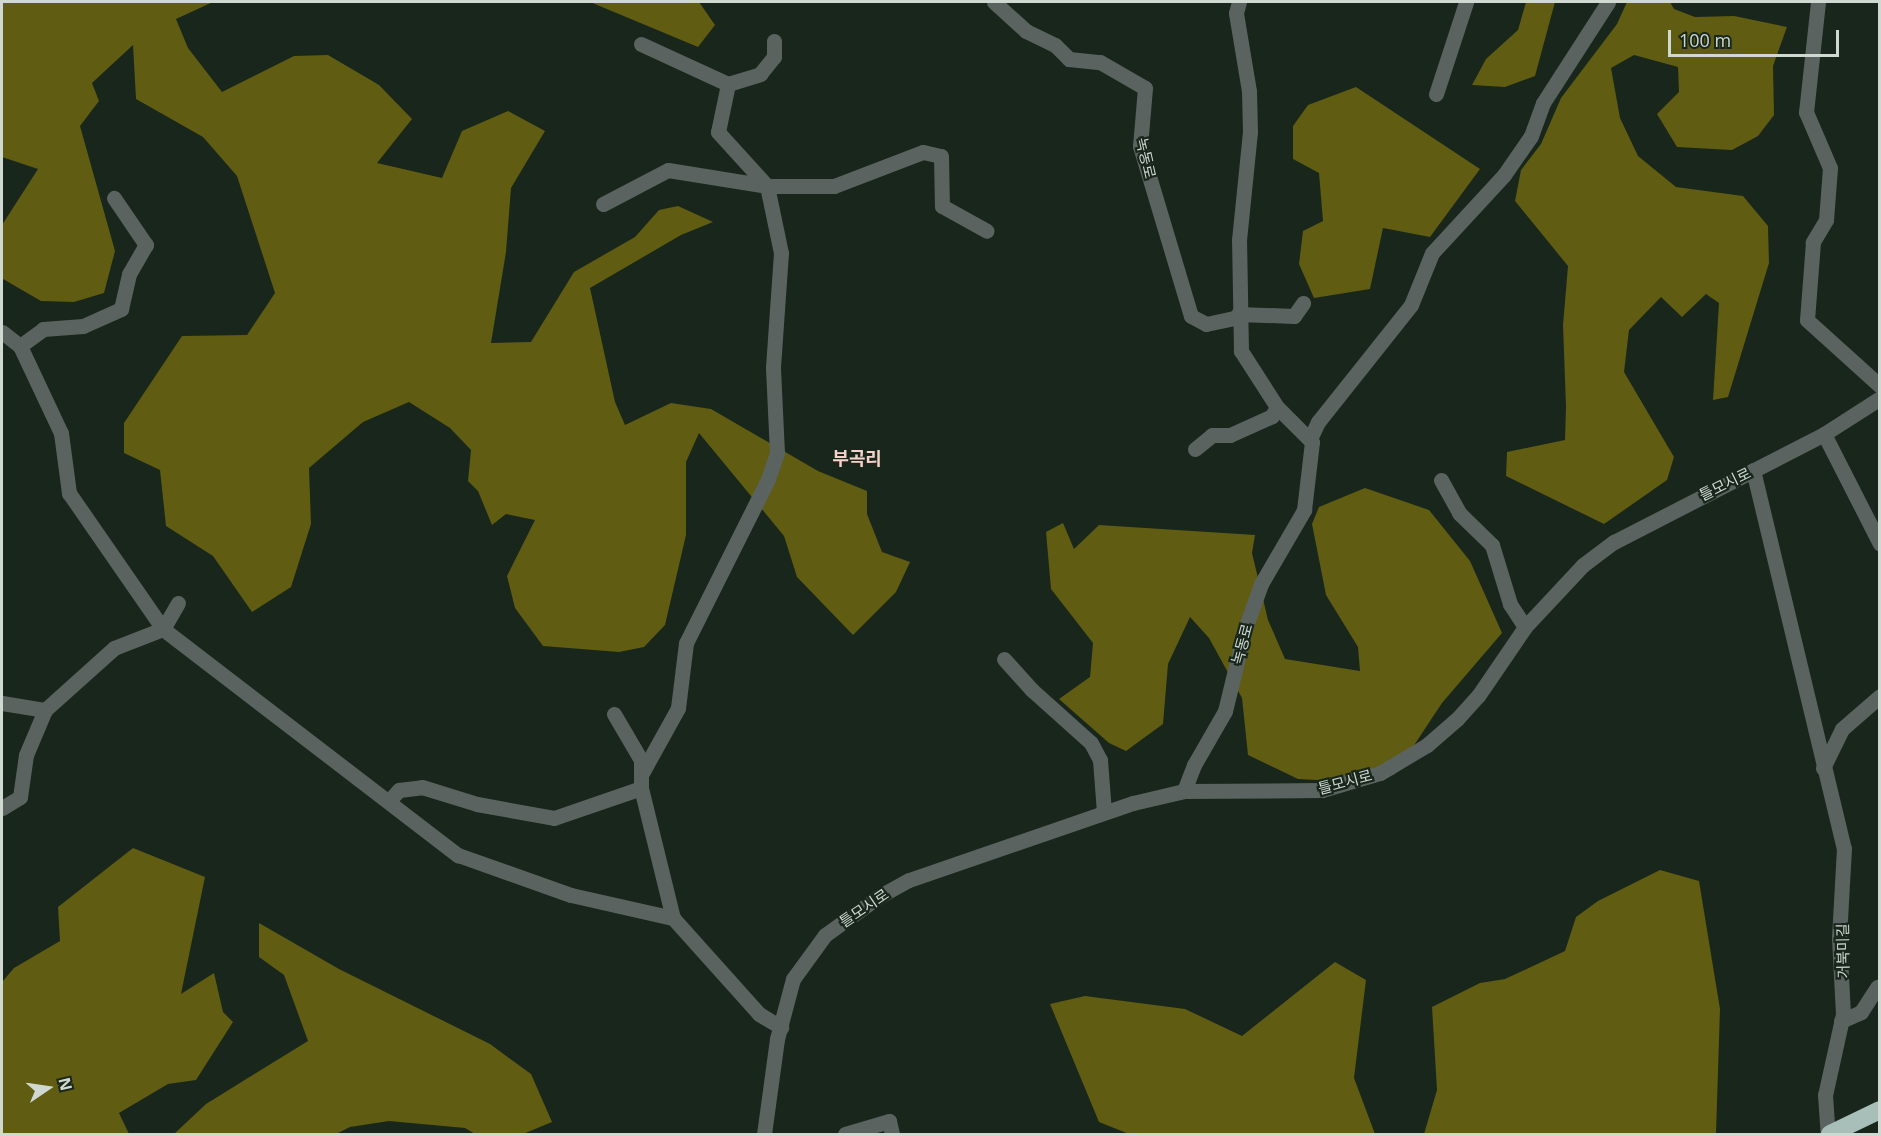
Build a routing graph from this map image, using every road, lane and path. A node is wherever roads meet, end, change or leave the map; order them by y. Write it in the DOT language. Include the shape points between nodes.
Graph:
graph roads {
  1 [pos="994,2"];
  2 [pos="1239,2"];
  3 [pos="1466,2"];
  4 [pos="1608,2"];
  5 [pos="1818,2"];
  6 [pos="774,41"];
  7 [pos="641,44"];
  8 [pos="728,84"];
  9 [pos="1436,94"];
  10 [pos="766,186"];
  11 [pos="114,198"];
  12 [pos="603,204"];
  13 [pos="987,231"];
  14 [pos="1303,303"];
  15 [pos="1238,316"];
  16 [pos="2,332"];
  17 [pos="20,346"];
  18 [pos="1880,386"];
  19 [pos="1880,398"];
  20 [pos="1277,407"];
  21 [pos="1824,434"];
  22 [pos="1310,439"];
  23 [pos="1195,449"];
  24 [pos="1753,470"];
  25 [pos="1441,480"];
  26 [pos="1880,544"];
  27 [pos="178,603"];
  28 [pos="1525,627"];
  29 [pos="163,629"];
  30 [pos="1004,659"];
  31 [pos="1880,696"];
  32 [pos="2,703"];
  33 [pos="45,710"];
  34 [pos="614,714"];
  35 [pos="1823,768"];
  36 [pos="641,781"];
  37 [pos="1184,791"];
  38 [pos="389,801"];
  39 [pos="2,808"];
  40 [pos="1104,812"];
  41 [pos="673,918"];
  42 [pos="1877,987"];
  43 [pos="1841,1021"];
  44 [pos="781,1026"];
  45 [pos="1880,1110"];
  46 [pos="764,1134"];
  47 [pos="845,1134"];
  48 [pos="892,1134"];
  49 [pos="1829,1134"];
  1 -- 15 [label="street, 녹동로" via="1026,31 1055,45 1069,59 1100,62 1145,88 1140,146 1191,316 1206,324"];
  2 -- 15 [label="street" via="1236,13 1250,91 1250,132 1239,240"];
  3 -- 9 [label="street"];
  4 -- 22 [label="street" via="1543,103 1531,136 1504,175 1432,253 1411,304 1318,422"];
  5 -- 18 [label="street" via="1806,112 1830,168 1826,220 1813,242 1807,320"];
  6 -- 8 [label="street" via="774,57 759,74"];
  7 -- 8 [label="street"];
  8 -- 10 [label="street" via="718,132"];
  10 -- 12 [label="street" via="668,170"];
  10 -- 13 [label="street" via="834,186 922,153 941,156 942,206"];
  10 -- 36 [label="street" via="781,253 773,367 777,453 768,479 686,643 678,708"];
  11 -- 17 [label="street" via="146,245 129,274 121,309 83,326 43,329"];
  14 -- 15 [label="street, 녹동로" via="1294,316"];
  15 -- 20 [label="street" via="1241,351"];
  16 -- 17 [label="street"];
  17 -- 29 [label="street" via="61,433 69,493"];
  19 -- 21 [label="street, 틀모시로"];
  20 -- 22 [label="street"];
  20 -- 23 [label="street" via="1272,416 1230,435 1212,435"];
  21 -- 24 [label="street, 틀모시로"];
  21 -- 26 [label="street"];
  22 -- 37 [label="street, 녹동로" via="1304,510 1261,584 1225,711"];
  24 -- 28 [label="street, 틀모시로" via="1614,542 1561,584"];
  24 -- 35 [label="street, 거북미길"];
  25 -- 28 [label="street" via="1459,513 1492,545 1510,604"];
  27 -- 29 [label="street"];
  28 -- 37 [label="street, 틀모시로" via="1478,696 1457,719 1427,745 1380,773 1322,790"];
  29 -- 33 [label="street" via="114,648"];
  29 -- 38 [label="street"];
  30 -- 40 [label="street" via="1091,743 1100,760"];
  31 -- 35 [label="street" via="1842,729"];
  32 -- 33 [label="street"];
  33 -- 39 [label="street" via="26,755 20,797"];
  34 -- 36 [label="street" via="641,760"];
  35 -- 43 [label="street, 거북미길" via="1844,848 1839,938 1844,976"];
  36 -- 38 [label="street" via="554,818 477,804 422,787 399,790"];
  36 -- 41 [label="street"];
  37 -- 40 [label="street, 틀모시로"];
  38 -- 41 [label="street" via="458,855 571,895"];
  40 -- 44 [label="street, 틀모시로" via="909,880 870,902 825,935 804,961 793,979"];
  41 -- 44 [label="street" via="759,1014"];
  42 -- 43 [label="street" via="1861,1012"];
  43 -- 49 [label="street, 거북미길" via="1825,1095"];
  44 -- 46 [label="street, 틀모시로"];
  45 -- 49 [label="highway"];
  47 -- 48 [label="street" via="889,1121"];
}
